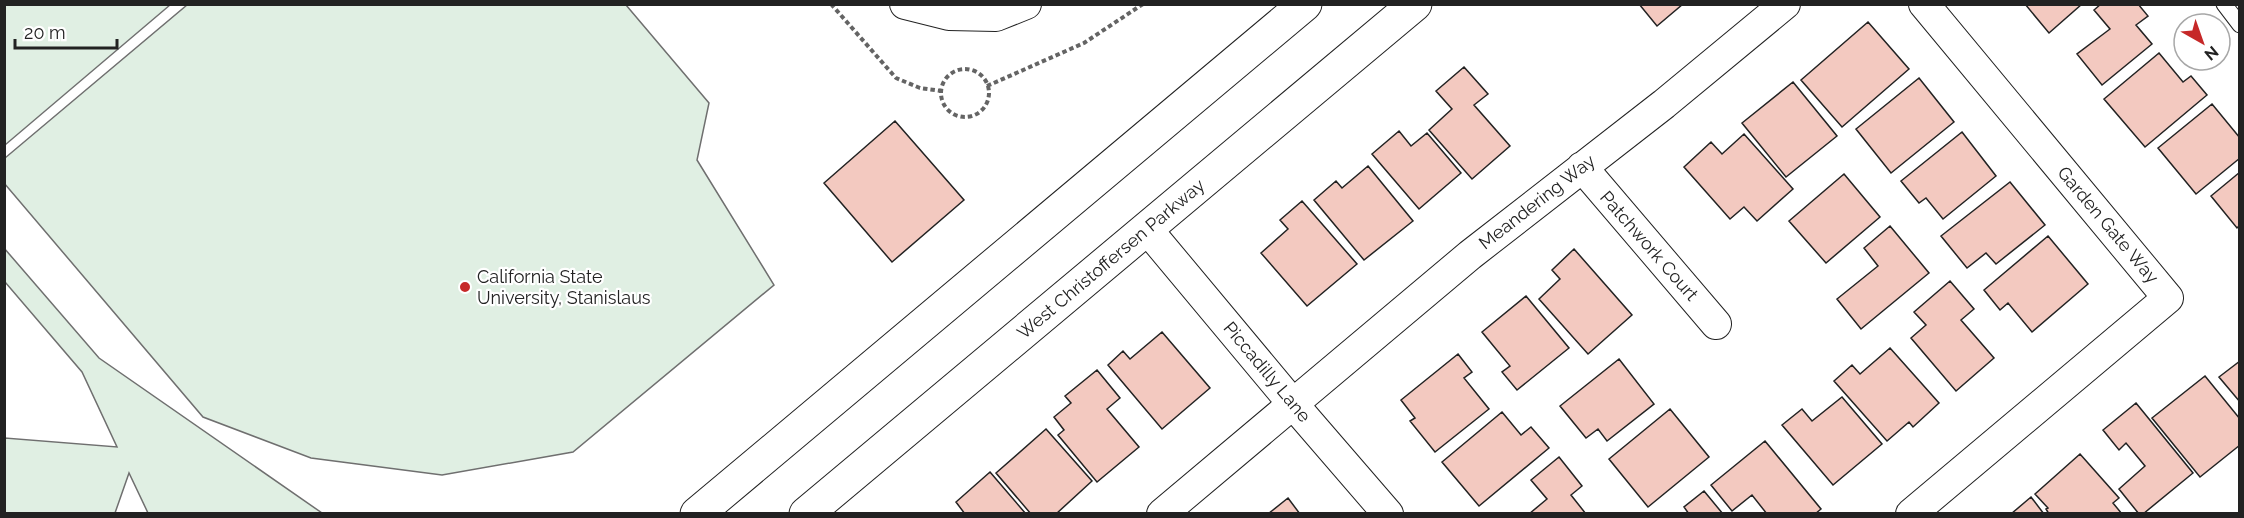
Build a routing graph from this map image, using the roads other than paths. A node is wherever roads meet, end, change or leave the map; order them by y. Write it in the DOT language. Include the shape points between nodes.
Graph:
graph roads {
  1 [pos="905,4"];
  2 [pos="1026,4"];
  3 [pos="1305,4"];
  4 [pos="1415,4"];
  5 [pos="1785,4"];
  6 [pos="1924,4"];
  7 [pos="2223,4"];
  8 [pos="2240,25"];
  9 [pos="1582,167"];
  10 [pos="1147,229"];
  11 [pos="1716,324"];
  12 [pos="1293,404"];
  13 [pos="698,513"];
  14 [pos="806,513"];
  15 [pos="1162,513"];
  16 [pos="1388,513"];
  17 [pos="1911,513"];
  1 -- 2 [label="street" via="949,15 996,16"];
  3 -- 13 [label="street"];
  4 -- 10 [label="street, West Christoffersen Parkway"];
  5 -- 9 [label="street, Meandering Way"];
  6 -- 17 [label="street, Garden Gate Way" via="2168,298"];
  7 -- 8 [label="lane"];
  9 -- 11 [label="street, Patchwork Court"];
  9 -- 12 [label="street, Meandering Way"];
  10 -- 12 [label="street, Piccadilly Lane"];
  10 -- 14 [label="street, West Christoffersen Parkway"];
  12 -- 15 [label="street, Meandering Way"];
  12 -- 16 [label="street, Piccadilly Lane"];
}
